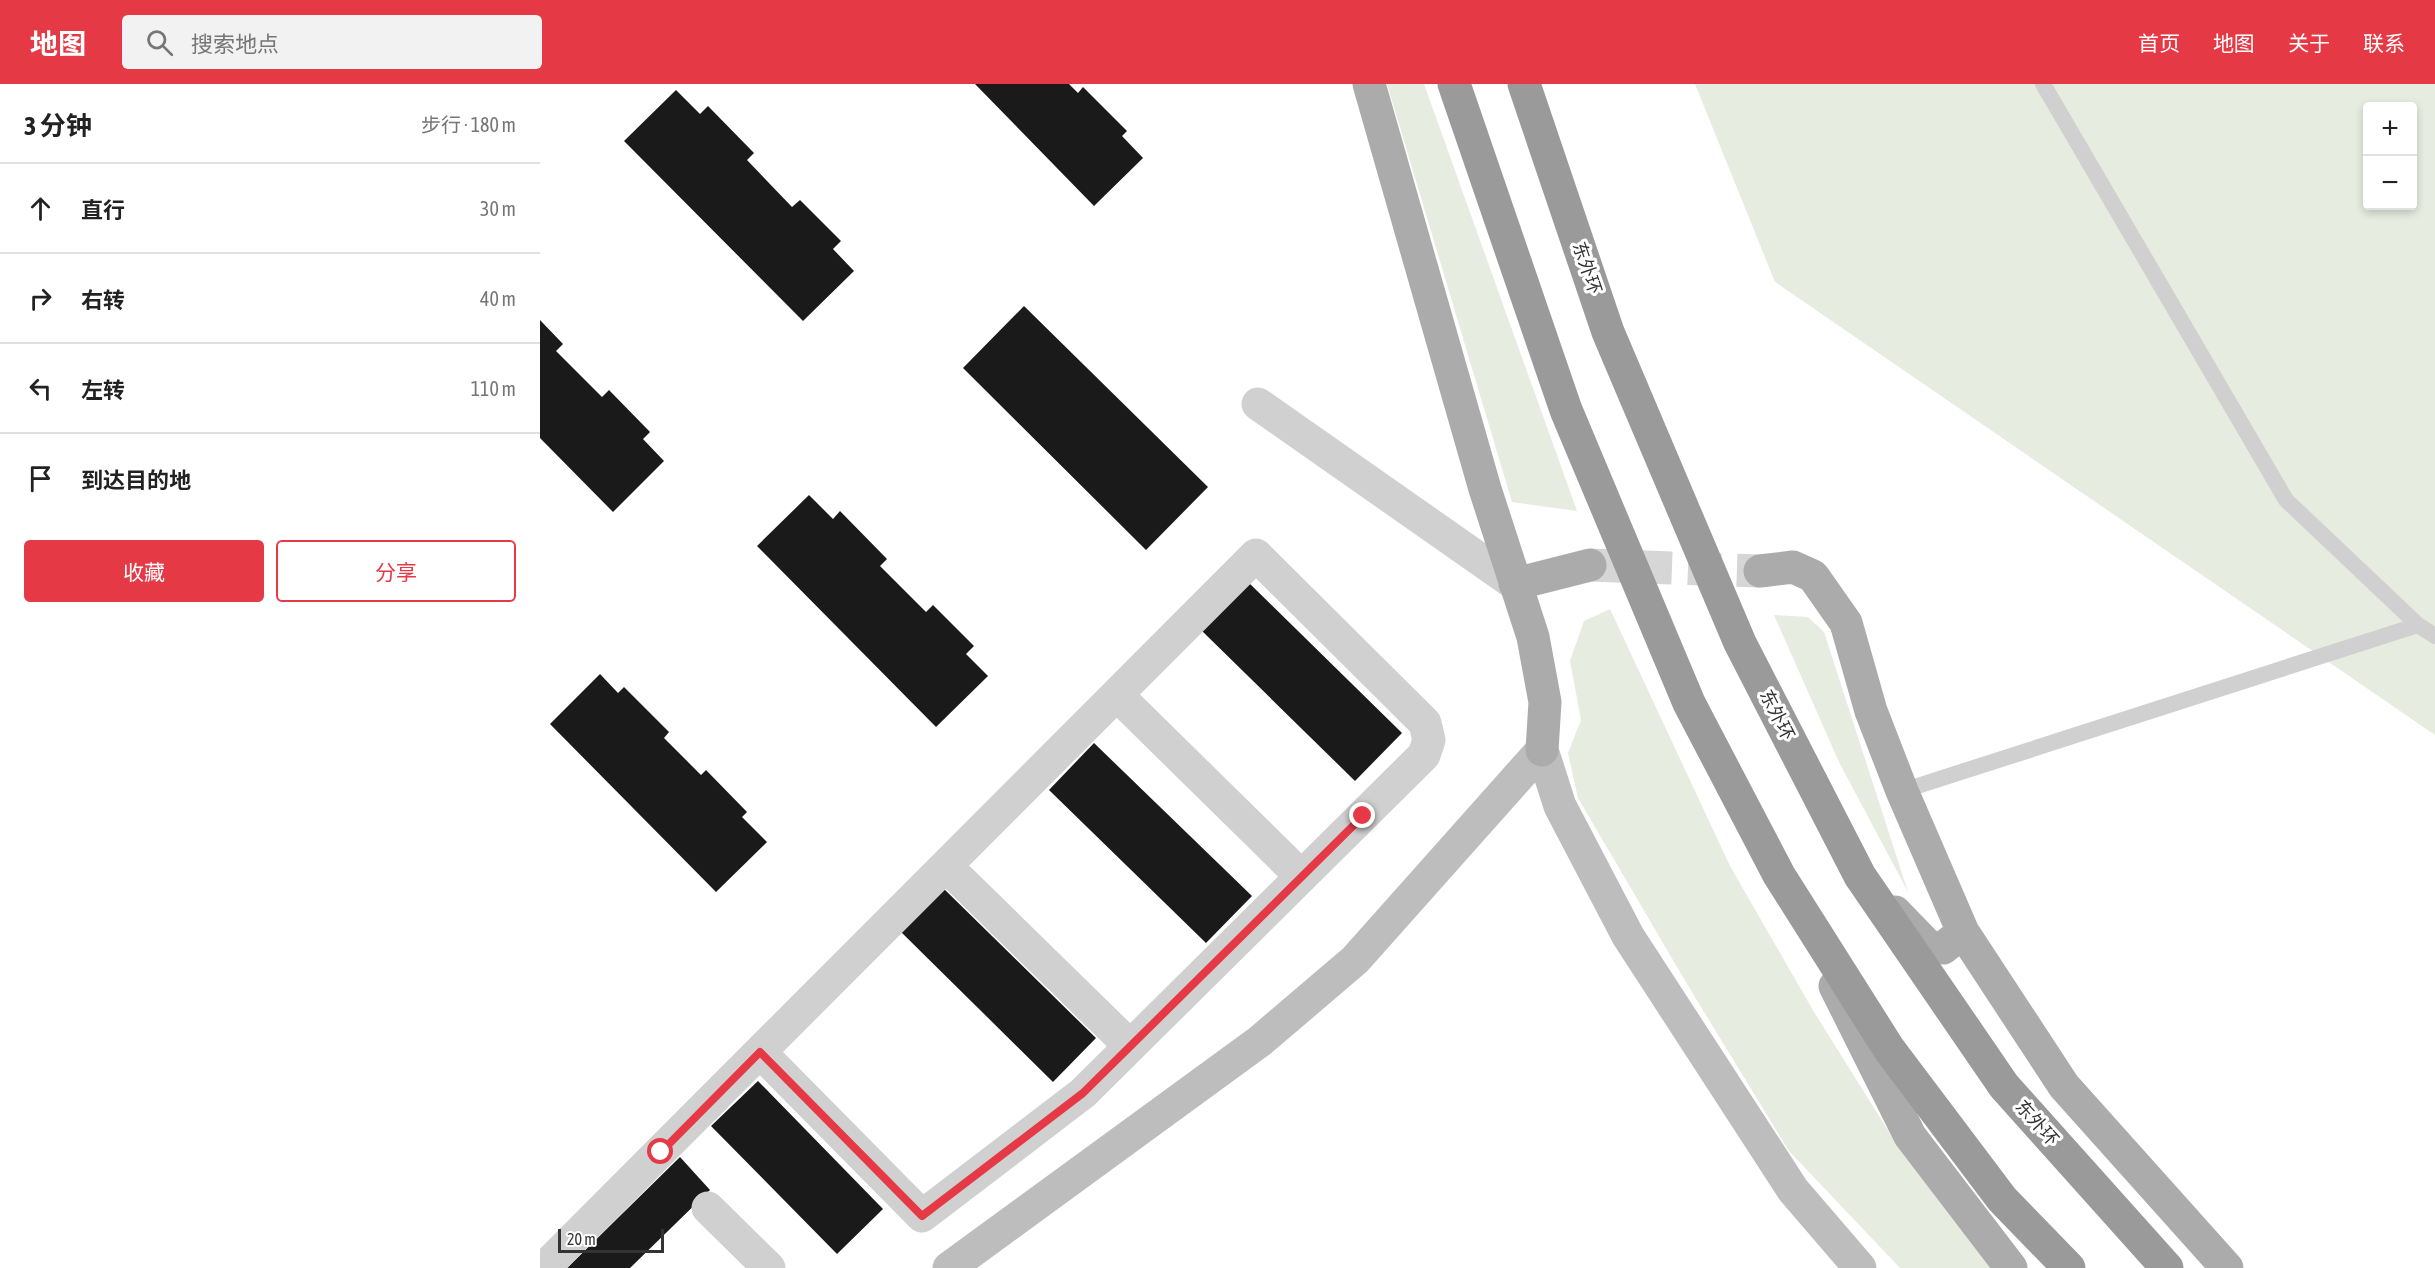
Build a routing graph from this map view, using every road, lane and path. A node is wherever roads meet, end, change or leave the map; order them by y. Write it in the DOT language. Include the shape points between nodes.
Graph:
graph roads {
  1 [pos="1369,84"];
  2 [pos="1454,84"];
  3 [pos="1524,84"];
  4 [pos="2043,84"];
  5 [pos="1258,404"];
  6 [pos="1590,565"];
  7 [pos="1760,571"];
  8 [pos="1515,584"];
  9 [pos="2418,625"];
  10 [pos="2435,636"];
  11 [pos="1117,695"];
  12 [pos="1542,750"];
  13 [pos="1902,791"];
  14 [pos="946,866"];
  15 [pos="1779,875"];
  16 [pos="1301,876"];
  17 [pos="1860,876"];
  18 [pos="1963,932"];
  19 [pos="1130,1046"];
  20 [pos="760,1052"];
  21 [pos="2064,1086"];
  22 [pos="708,1208"];
  23 [pos="544,1268"];
  24 [pos="769,1268"];
  25 [pos="949,1268"];
  26 [pos="1860,1268"];
  27 [pos="2012,1268"];
  28 [pos="2069,1268"];
  29 [pos="2167,1268"];
  30 [pos="2206,1268"];
  31 [pos="2227,1268"];
  1 -- 8 [label="main road"];
  2 -- 15 [label="highway" via="1566,410 1689,703"];
  3 -- 17 [label="highway, 东外环" via="1608,332 1740,643"];
  4 -- 9 [label="lane" via="2286,500"];
  5 -- 8 [label="street"];
  6 -- 8 [label="main road"];
  7 -- 13 [label="main road" via="1792,567 1813,576 1845,623 1871,711"];
  8 -- 12 [label="main road" via="1533,637 1545,702"];
  9 -- 10 [label="lane"];
  9 -- 13 [label="lane"];
  11 -- 14 [label="street"];
  11 -- 16 [label="street"];
  11 -- 16 [label="street" via="1256,555 1425,723 1429,740 1424,755"];
  12 -- 25 [label="main road" via="1355,960 1260,1041"];
  12 -- 26 [label="main road" via="1560,806 1628,936 1793,1190"];
  13 -- 18 [label="main road"];
  14 -- 19 [label="street"];
  14 -- 20 [label="street"];
  15 -- 27 [label="main road" via="1910,1136"];
  15 -- 28 [label="highway" via="1889,1049 2002,1199"];
  16 -- 19 [label="street"];
  17 -- 18 [label="main road" via="1929,947 1943,948"];
  17 -- 29 [label="highway, 东外环" via="2004,1086"];
  18 -- 21 [label="main road"];
  19 -- 20 [label="street" via="1083,1093 922,1216"];
  20 -- 23 [label="street"];
  21 -- 30 [label="main road"];
  21 -- 31 [label="main road"];
  22 -- 24 [label="street"];
}
